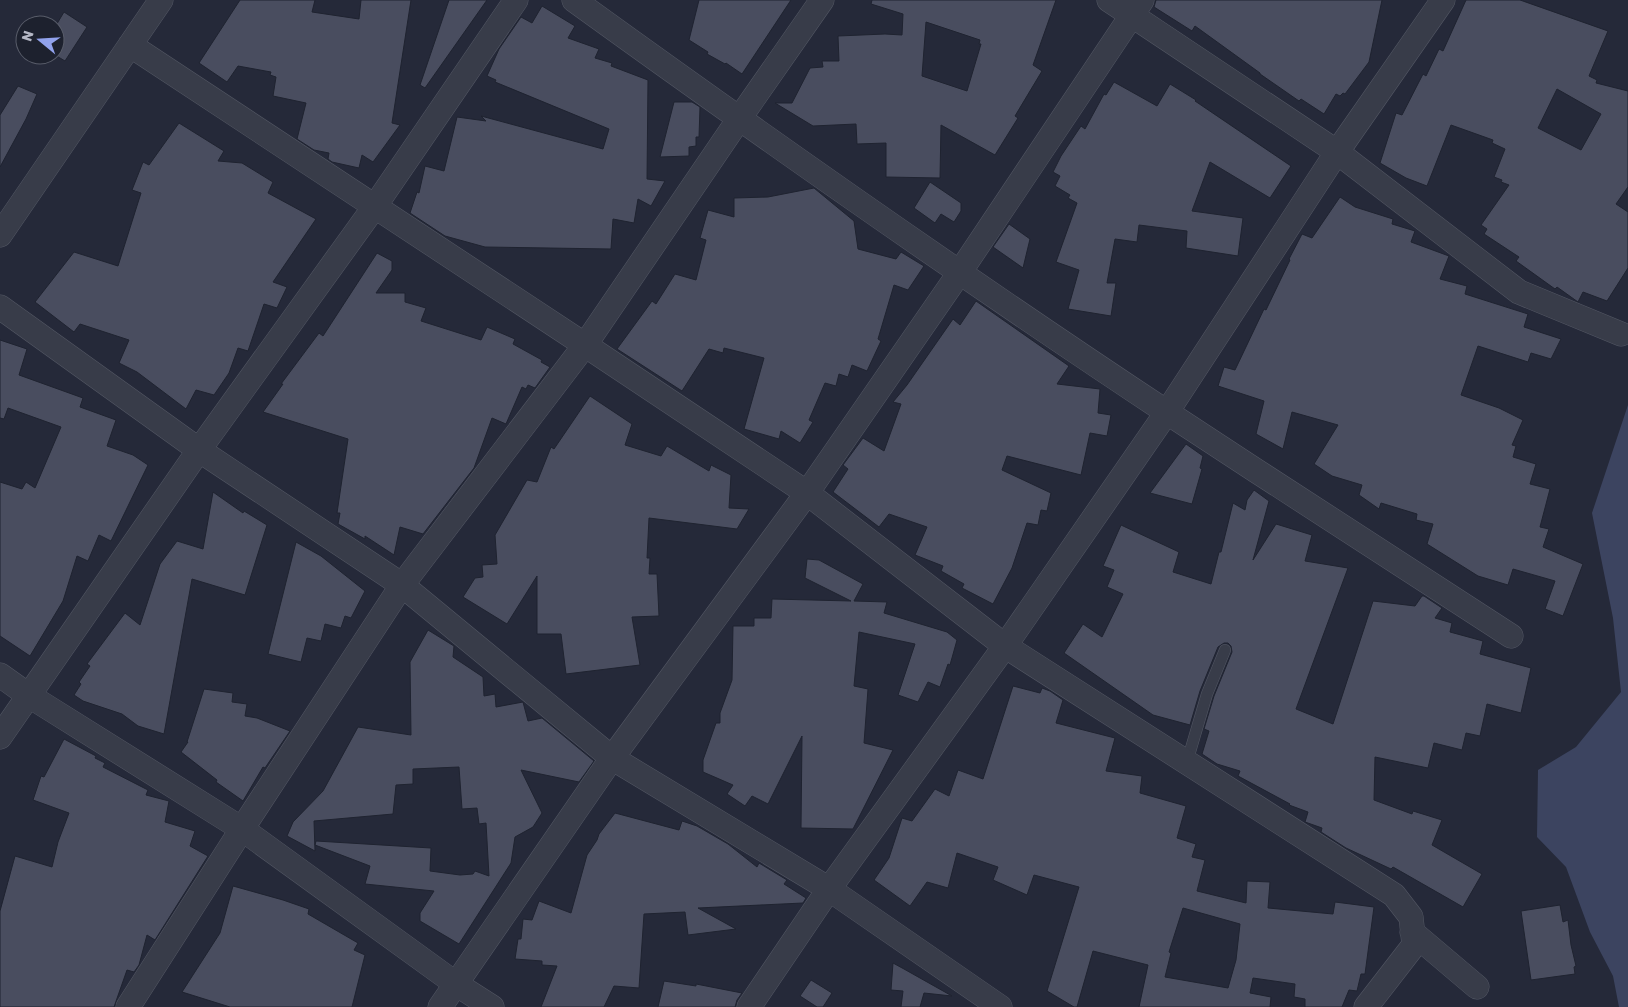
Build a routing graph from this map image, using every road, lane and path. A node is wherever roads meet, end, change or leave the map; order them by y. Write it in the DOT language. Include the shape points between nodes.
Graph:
graph roads {
  1 [pos="161,0"];
  2 [pos="516,0"];
  3 [pos="574,0"];
  4 [pos="822,0"];
  5 [pos="1109,0"];
  6 [pos="1443,0"];
  7 [pos="1137,8"];
  8 [pos="130,45"];
  9 [pos="738,119"];
  10 [pos="1337,152"];
  11 [pos="375,206"];
  12 [pos="0,235"];
  13 [pos="960,272"];
  14 [pos="0,306"];
  15 [pos="1621,334"];
  16 [pos="585,345"];
  17 [pos="1167,412"];
  18 [pos="198,450"];
  19 [pos="806,493"];
  20 [pos="402,585"];
  21 [pos="1511,636"];
  22 [pos="1005,646"];
  23 [pos="1225,650"];
  24 [pos="0,675"];
  25 [pos="28,695"];
  26 [pos="0,737"];
  27 [pos="612,758"];
  28 [pos="1187,762"];
  29 [pos="242,829"];
  30 [pos="829,889"];
  31 [pos="1412,932"];
  32 [pos="456,984"];
  33 [pos="1477,987"];
  34 [pos="128,1007"];
  35 [pos="440,1007"];
  36 [pos="492,1007"];
  37 [pos="749,1007"];
  38 [pos="1000,1007"];
  39 [pos="1366,1007"];
  1 -- 8 [label="street"];
  2 -- 11 [label="street"];
  3 -- 9 [label="street"];
  4 -- 9 [label="street"];
  5 -- 7 [label="street"];
  6 -- 10 [label="street"];
  7 -- 10 [label="street"];
  7 -- 13 [label="street"];
  8 -- 11 [label="street"];
  8 -- 12 [label="street"];
  9 -- 13 [label="street"];
  9 -- 16 [label="street"];
  10 -- 15 [label="street" via="1519,292"];
  10 -- 17 [label="street"];
  11 -- 16 [label="street"];
  11 -- 18 [label="street"];
  13 -- 17 [label="street"];
  13 -- 19 [label="street"];
  14 -- 18 [label="street"];
  16 -- 19 [label="street"];
  16 -- 20 [label="street"];
  17 -- 21 [label="street"];
  17 -- 22 [label="street"];
  18 -- 20 [label="street"];
  18 -- 25 [label="street"];
  19 -- 22 [label="street"];
  19 -- 27 [label="street"];
  20 -- 27 [label="street"];
  20 -- 29 [label="street"];
  22 -- 28 [label="street"];
  22 -- 30 [label="street"];
  23 -- 28 [label="lane" via="1207,694"];
  24 -- 25 [label="street"];
  25 -- 26 [label="street"];
  25 -- 29 [label="street"];
  27 -- 30 [label="street"];
  27 -- 32 [label="street"];
  28 -- 31 [label="street" via="1394,895 1411,917"];
  29 -- 32 [label="street"];
  29 -- 34 [label="street"];
  30 -- 37 [label="street"];
  30 -- 38 [label="street"];
  31 -- 33 [label="street"];
  31 -- 39 [label="street" via="1414,945"];
  32 -- 35 [label="street"];
  32 -- 36 [label="street"];
}
